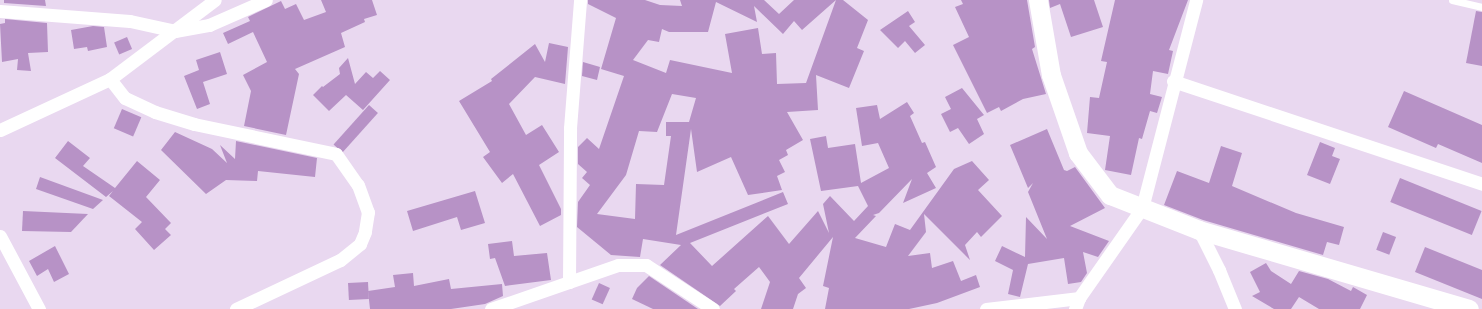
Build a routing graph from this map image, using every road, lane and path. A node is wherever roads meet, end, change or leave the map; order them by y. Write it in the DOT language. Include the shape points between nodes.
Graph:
graph roads {
  1 [pos="215,0"];
  2 [pos="266,0"];
  3 [pos="580,0"];
  4 [pos="1038,0"];
  5 [pos="1196,0"];
  6 [pos="1452,0"];
  7 [pos="1482,7"];
  8 [pos="0,11"];
  9 [pos="175,31"];
  10 [pos="110,80"];
  11 [pos="1173,81"];
  12 [pos="0,130"];
  13 [pos="1482,184"];
  14 [pos="1142,208"];
  15 [pos="1199,230"];
  16 [pos="0,236"];
  17 [pos="569,282"];
  18 [pos="1077,304"];
  19 [pos="39,309"];
  20 [pos="236,309"];
  21 [pos="491,309"];
  22 [pos="713,309"];
  23 [pos="986,309"];
  24 [pos="1235,309"];
  25 [pos="1469,309"];
  1 -- 9 [label="street"];
  2 -- 9 [label="street" via="209,25"];
  3 -- 17 [label="street" via="570,128"];
  4 -- 14 [label="street" via="1051,75 1078,153 1110,195"];
  5 -- 11 [label="street"];
  6 -- 7 [label="lane"];
  8 -- 9 [label="street" via="130,21"];
  9 -- 10 [label="street"];
  10 -- 12 [label="street"];
  10 -- 20 [label="street" via="125,98 155,112 201,125 336,154 358,185 368,212 366,232 360,244 340,260"];
  11 -- 13 [label="street"];
  11 -- 14 [label="street"];
  14 -- 15 [label="street"];
  14 -- 18 [label="street"];
  15 -- 24 [label="street"];
  15 -- 25 [label="street"];
  16 -- 19 [label="street"];
  17 -- 21 [label="street"];
  17 -- 22 [label="street" via="618,265 646,265"];
  18 -- 23 [label="street"];
}
